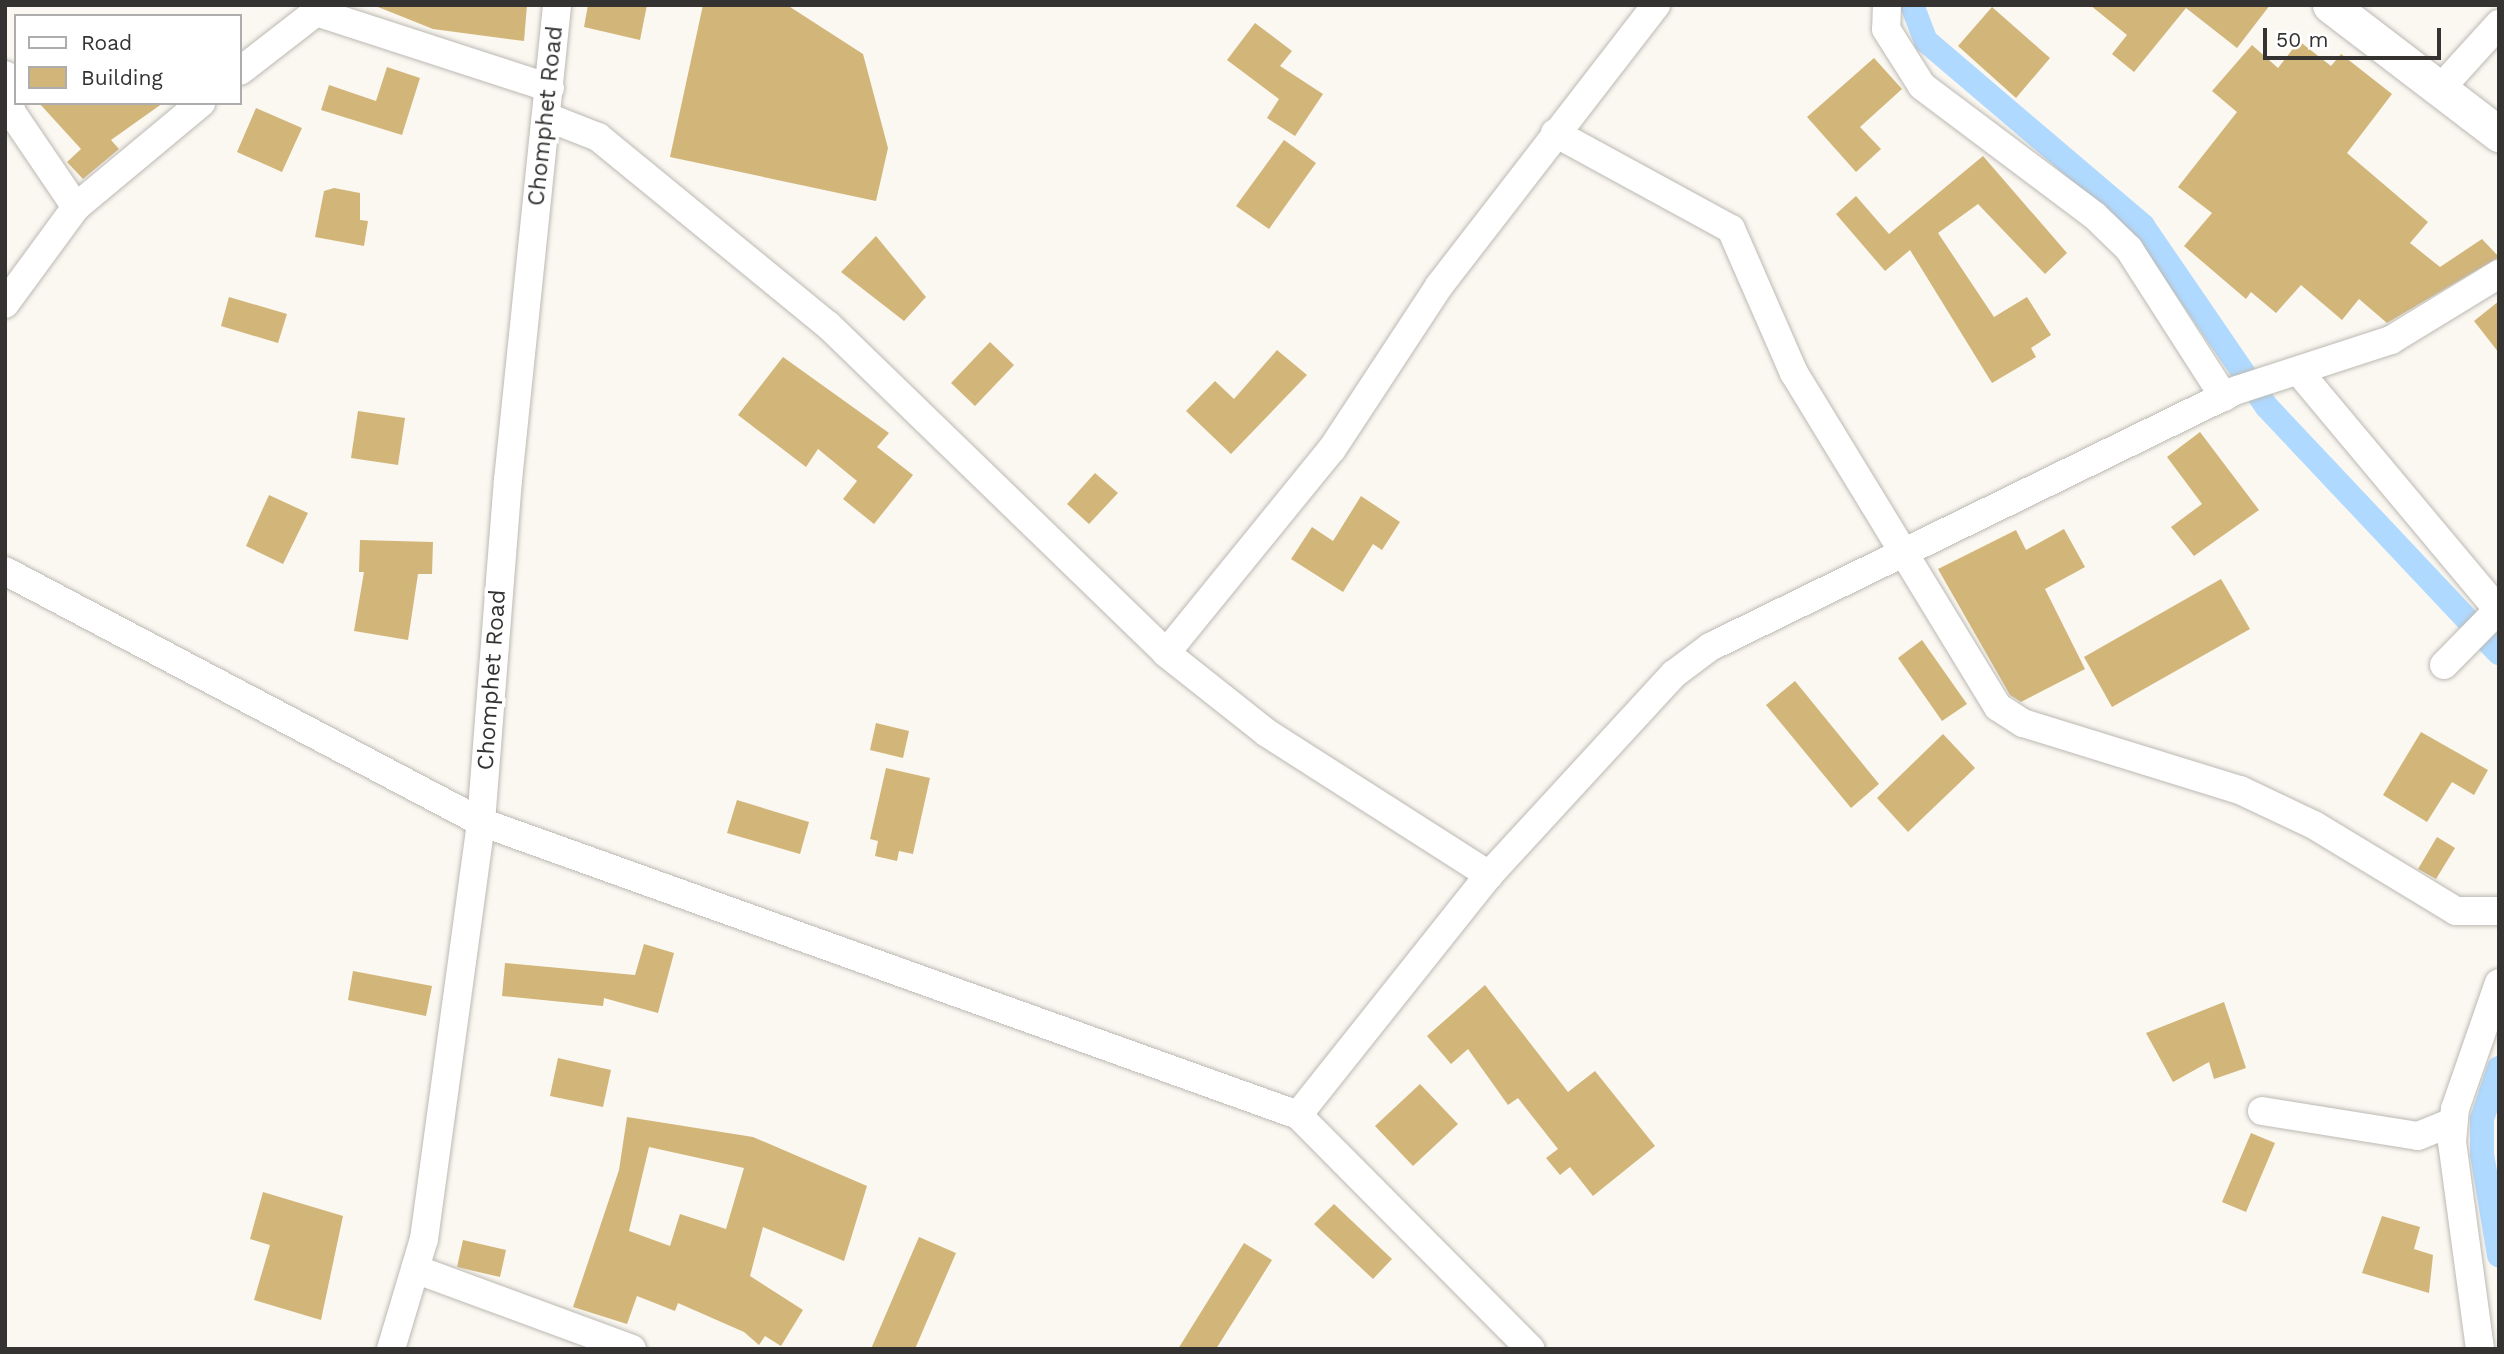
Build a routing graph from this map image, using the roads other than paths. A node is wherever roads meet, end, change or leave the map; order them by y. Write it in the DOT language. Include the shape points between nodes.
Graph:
graph roads {
  1 [pos="557,5"];
  2 [pos="1656,5"];
  3 [pos="1887,5"];
  4 [pos="2330,5"];
  5 [pos="2499,24"];
  6 [pos="242,69"];
  7 [pos="5,75"];
  8 [pos="550,88"];
  9 [pos="2440,89"];
  10 [pos="199,105"];
  11 [pos="547,117"];
  12 [pos="1555,133"];
  13 [pos="2499,134"];
  14 [pos="76,207"];
  15 [pos="2499,274"];
  16 [pos="5,304"];
  17 [pos="2300,373"];
  18 [pos="2230,394"];
  19 [pos="1899,554"];
  20 [pos="5,571"];
  21 [pos="2498,611"];
  22 [pos="1166,653"];
  23 [pos="2444,665"];
  24 [pos="481,822"];
  25 [pos="1489,875"];
  26 [pos="2499,911"];
  27 [pos="2499,983"];
  28 [pos="2262,1111"];
  29 [pos="1298,1115"];
  30 [pos="2454,1122"];
  31 [pos="415,1269"];
  32 [pos="391,1349"];
  33 [pos="632,1349"];
  34 [pos="1530,1349"];
  35 [pos="2480,1349"];
  1 -- 8 [label="street, Chomphet Road"];
  2 -- 12 [label="street"];
  3 -- 18 [label="street" via="1886,29 1922,86 2095,216 2129,249"];
  4 -- 9 [label="street"];
  5 -- 9 [label="street"];
  6 -- 8 [label="street" via="316,12"];
  7 -- 14 [label="street" via="12,113"];
  8 -- 11 [label="street, Chomphet Road"];
  9 -- 13 [label="street"];
  10 -- 14 [label="street"];
  11 -- 22 [label="street" via="598,137 828,326"];
  11 -- 24 [label="street, Chomphet Road" via="508,480"];
  12 -- 19 [label="street" via="1731,229 1794,373"];
  12 -- 22 [label="street" via="1439,286 1332,449"];
  14 -- 16 [label="street"];
  15 -- 17 [label="street" via="2391,340"];
  17 -- 18 [label="street"];
  17 -- 21 [label="street"];
  18 -- 19 [label="street"];
  19 -- 25 [label="street" via="1765,615 1674,674"];
  19 -- 26 [label="street" via="1976,680 1998,707 2023,723 2240,790 2314,825 2456,911"];
  20 -- 24 [label="street"];
  21 -- 23 [label="street"];
  22 -- 25 [label="street" via="1267,733"];
  24 -- 29 [label="street"];
  24 -- 31 [label="street, Chomphet Road"];
  25 -- 29 [label="street"];
  27 -- 30 [label="street"];
  28 -- 30 [label="street" via="2418,1136"];
  29 -- 34 [label="street"];
  30 -- 35 [label="street"];
  31 -- 32 [label="street, Chomphet Road"];
  31 -- 33 [label="street"];
}
